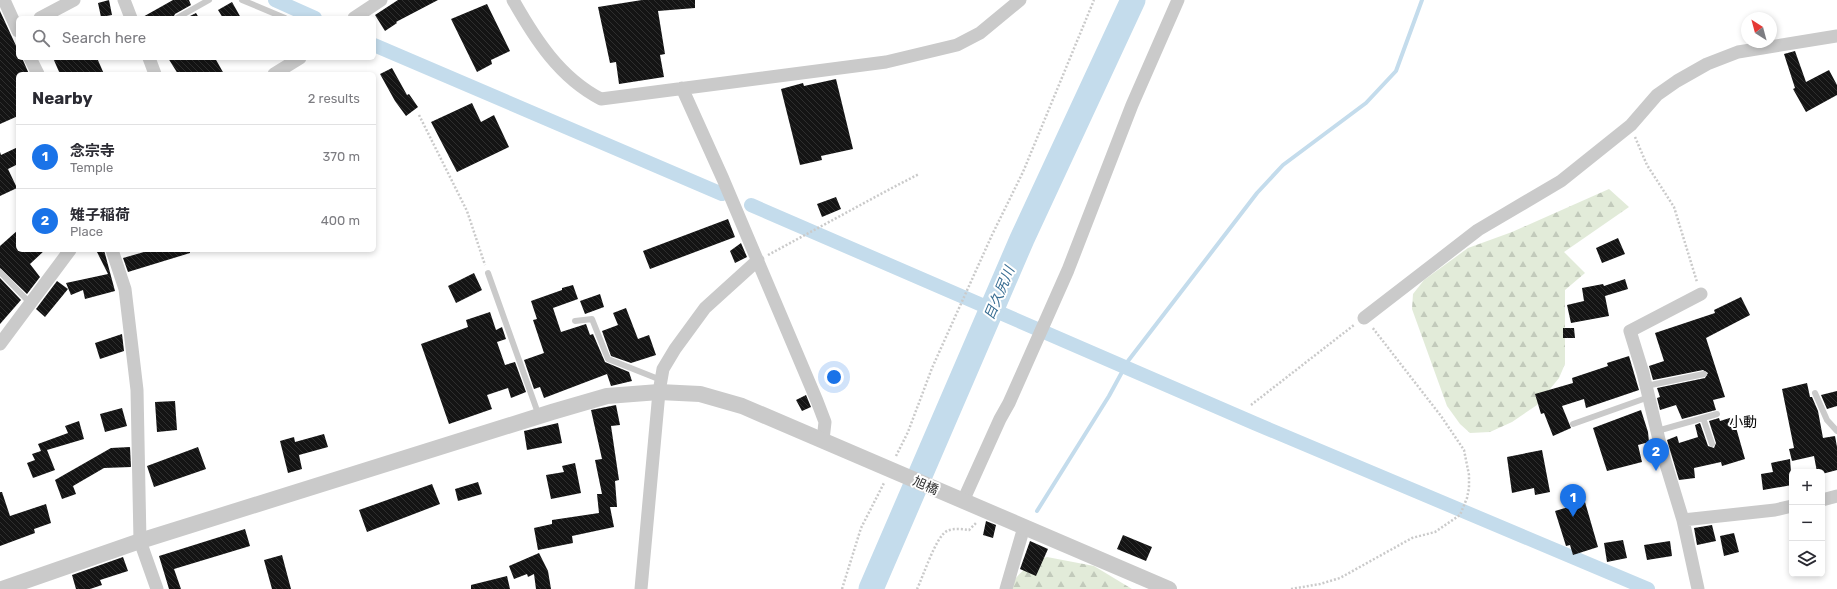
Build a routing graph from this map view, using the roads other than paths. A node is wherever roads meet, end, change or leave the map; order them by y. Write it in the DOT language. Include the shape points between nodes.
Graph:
graph roads {
  1 [pos="4,0"];
  2 [pos="74,0"];
  3 [pos="124,0"];
  4 [pos="209,0"];
  5 [pos="242,0"];
  6 [pos="381,0"];
  7 [pos="513,0"];
  8 [pos="1020,0"];
  9 [pos="1178,0"];
  10 [pos="44,16"];
  11 [pos="131,16"];
  12 [pos="181,16"];
  13 [pos="280,16"];
  14 [pos="357,16"];
  15 [pos="16,26"];
  16 [pos="1837,36"];
  17 [pos="31,60"];
  18 [pos="150,60"];
  19 [pos="297,60"];
  20 [pos="37,72"];
  21 [pos="155,72"];
  22 [pos="277,72"];
  23 [pos="682,88"];
  24 [pos="68,252"];
  25 [pos="113,252"];
  26 [pos="758,260"];
  27 [pos="0,272"];
  28 [pos="488,274"];
  29 [pos="1701,294"];
  30 [pos="30,303"];
  31 [pos="1364,318"];
  32 [pos="575,321"];
  33 [pos="0,344"];
  34 [pos="1704,374"];
  35 [pos="660,386"];
  36 [pos="1648,391"];
  37 [pos="1815,393"];
  38 [pos="1717,414"];
  39 [pos="539,416"];
  40 [pos="1704,418"];
  41 [pos="1573,424"];
  42 [pos="1657,431"];
  43 [pos="1837,431"];
  44 [pos="823,440"];
  45 [pos="1712,444"];
  46 [pos="1837,496"];
  47 [pos="1825,499"];
  48 [pos="960,500"];
  49 [pos="1789,507"];
  50 [pos="1683,520"];
  51 [pos="1024,527"];
  52 [pos="140,541"];
  53 [pos="2,589"];
  54 [pos="157,589"];
  55 [pos="641,589"];
  56 [pos="1006,589"];
  57 [pos="1169,589"];
  58 [pos="1698,589"];
  1 -- 15 [label="street"];
  2 -- 10 [label="street"];
  3 -- 11 [label="street"];
  4 -- 12 [label="lane"];
  5 -- 13 [label="lane"];
  6 -- 14 [label="street"];
  7 -- 23 [label="street" via="532,34 564,74 585,91 601,99"];
  8 -- 23 [label="street" via="980,33 957,45 886,62"];
  9 -- 48 [label="street" via="1132,105 1068,270 1013,395"];
  16 -- 31 [label="street" via="1738,52 1707,64 1677,81 1657,95 1631,125 1561,181 1478,230"];
  17 -- 20 [label="street"];
  18 -- 21 [label="street"];
  19 -- 22 [label="street"];
  23 -- 26 [label="street"];
  24 -- 30 [label="street"];
  25 -- 52 [label="street" via="125,290 137,390"];
  26 -- 35 [label="street" via="705,308 663,369"];
  26 -- 44 [label="street" via="825,422"];
  27 -- 30 [label="lane"];
  28 -- 39 [label="lane"];
  29 -- 36 [label="street" via="1630,331"];
  30 -- 33 [label="street"];
  32 -- 35 [label="lane" via="592,320 608,359"];
  34 -- 36 [label="lane"];
  35 -- 39 [label="street, 旭橋" via="607,396"];
  35 -- 44 [label="street, 旭橋" via="742,406"];
  35 -- 55 [label="street"];
  36 -- 41 [label="lane"];
  36 -- 42 [label="street"];
  37 -- 43 [label="lane" via="1827,420"];
  38 -- 40 [label="lane"];
  39 -- 52 [label="street, 旭橋"];
  40 -- 42 [label="lane"];
  40 -- 45 [label="lane"];
  42 -- 50 [label="street"];
  44 -- 48 [label="street, 旭橋"];
  46 -- 47 [label="street"];
  48 -- 51 [label="street, 旭橋"];
  49 -- 50 [label="street"];
  50 -- 58 [label="street"];
  51 -- 56 [label="street"];
  51 -- 57 [label="street, 旭橋"];
  52 -- 53 [label="street, 旭橋"];
  52 -- 54 [label="street"];
}
